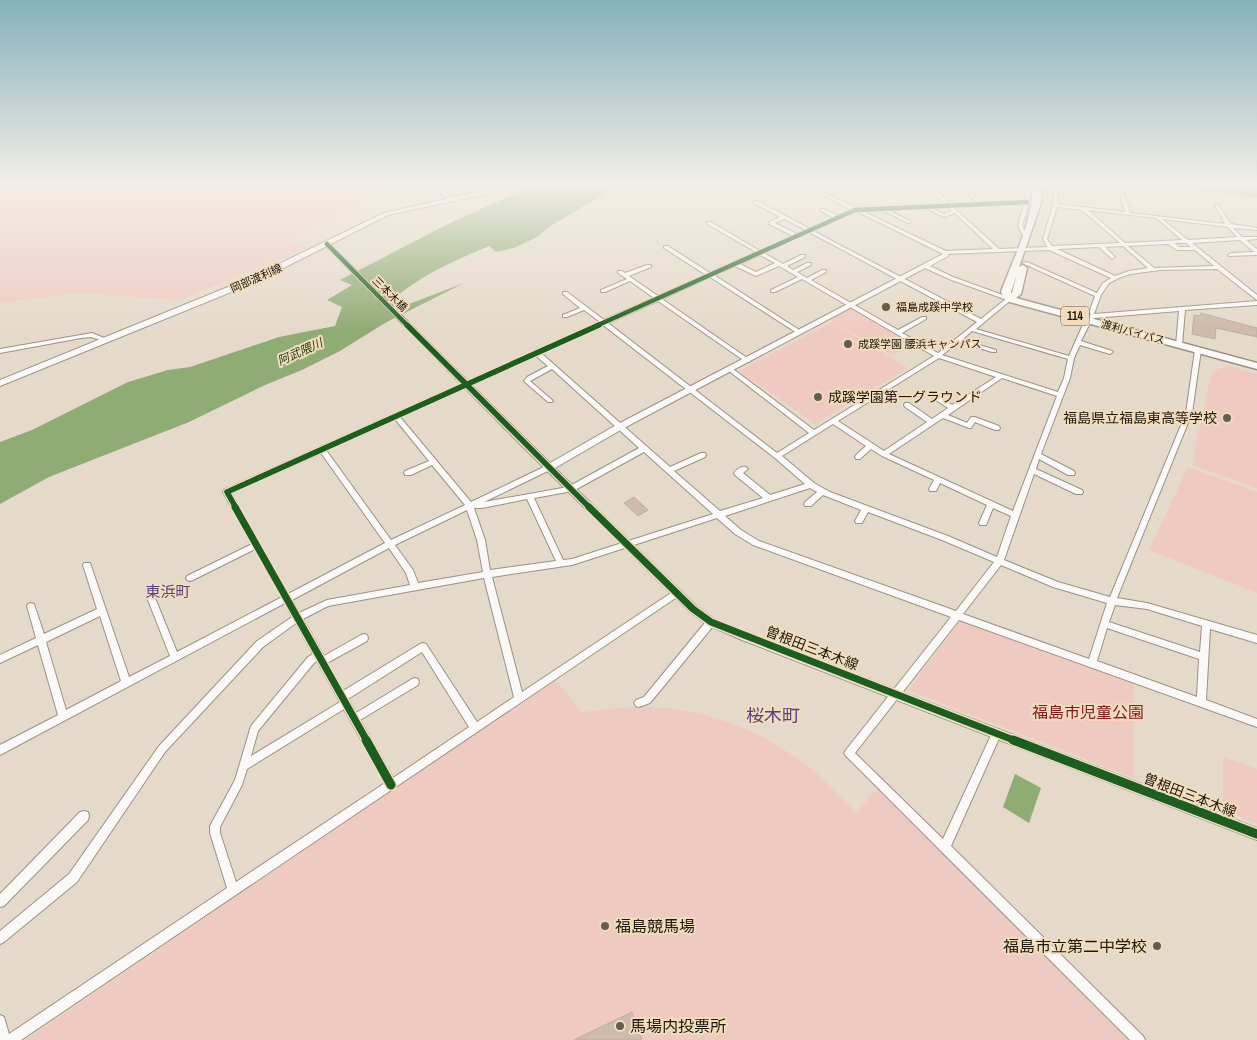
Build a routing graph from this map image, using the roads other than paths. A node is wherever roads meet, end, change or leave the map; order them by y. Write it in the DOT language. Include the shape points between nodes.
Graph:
graph roads {
  1 [pos="350,233"];
  2 [pos="725,233"];
  3 [pos="789,233"];
  4 [pos="804,233"];
  5 [pos="815,233"];
  6 [pos="902,233"];
  7 [pos="979,233"];
  8 [pos="1024,233"];
  9 [pos="1027,233"];
  10 [pos="1033,233"];
  11 [pos="1047,233"];
  12 [pos="1111,233"];
  13 [pos="1176,233"];
  14 [pos="1234,233"];
  15 [pos="796,236"];
  16 [pos="1026,237"];
  17 [pos="1240,238"];
  18 [pos="1257,238"];
  19 [pos="1186,241"];
  20 [pos="1170,242"];
  21 [pos="327,244"];
  22 [pos="1124,244"];
  23 [pos="1100,245"];
  24 [pos="666,247"];
  25 [pos="1050,248"];
  26 [pos="1194,248"];
  27 [pos="1026,249"];
  28 [pos="997,250"];
  29 [pos="1257,252"];
  30 [pos="760,253"];
  31 [pos="945,253"];
  32 [pos="1231,255"];
  33 [pos="803,256"];
  34 [pos="1112,256"];
  35 [pos="1025,263"];
  36 [pos="736,264"];
  37 [pos="810,264"];
  38 [pos="780,265"];
  39 [pos="649,266"];
  40 [pos="925,266"];
  41 [pos="1217,267"];
  42 [pos="1153,270"];
  43 [pos="824,271"];
  44 [pos="620,272"];
  45 [pos="794,272"];
  46 [pos="710,275"];
  47 [pos="629,277"];
  48 [pos="804,278"];
  49 [pos="1115,278"];
  50 [pos="900,279"];
  51 [pos="603,291"];
  52 [pos="773,291"];
  53 [pos="565,293"];
  54 [pos="1010,295"];
  55 [pos="1099,296"];
  56 [pos="657,298"];
  57 [pos="1257,298"];
  58 [pos="1257,303"];
  59 [pos="849,305"];
  60 [pos="584,308"];
  61 [pos="1182,310"];
  62 [pos="565,316"];
  63 [pos="1091,316"];
  64 [pos="924,318"];
  65 [pos="980,322"];
  66 [pos="603,323"];
  67 [pos="971,329"];
  68 [pos="799,332"];
  69 [pos="898,333"];
  70 [pos="106,340"];
  71 [pos="958,340"];
  72 [pos="1078,342"];
  73 [pos="1179,342"];
  74 [pos="1198,350"];
  75 [pos="0,351"];
  76 [pos="994,351"];
  77 [pos="537,352"];
  78 [pos="1110,352"];
  79 [pos="938,356"];
  80 [pos="440,358"];
  81 [pos="1071,358"];
  82 [pos="748,361"];
  83 [pos="1257,361"];
  84 [pos="552,366"];
  85 [pos="1257,366"];
  86 [pos="731,370"];
  87 [pos="1001,376"];
  88 [pos="0,383"];
  89 [pos="467,384"];
  90 [pos="692,390"];
  91 [pos="928,393"];
  92 [pos="1060,395"];
  93 [pos="550,401"];
  94 [pos="907,405"];
  95 [pos="952,408"];
  96 [pos="942,415"];
  97 [pos="396,416"];
  98 [pos="832,421"];
  99 [pos="932,422"];
  100 [pos="621,426"];
  101 [pos="997,428"];
  102 [pos="814,433"];
  103 [pos="870,446"];
  104 [pos="645,448"];
  105 [pos="322,449"];
  106 [pos="884,454"];
  107 [pos="704,455"];
  108 [pos="1037,455"];
  109 [pos="777,456"];
  110 [pos="858,457"];
  111 [pos="433,462"];
  112 [pos="550,467"];
  113 [pos="744,469"];
  114 [pos="670,470"];
  115 [pos="1032,470"];
  116 [pos="408,473"];
  117 [pos="1071,473"];
  118 [pos="938,479"];
  119 [pos="811,485"];
  120 [pos="570,489"];
  121 [pos="933,489"];
  122 [pos="822,491"];
  123 [pos="1079,492"];
  124 [pos="530,497"];
  125 [pos="768,498"];
  126 [pos="991,503"];
  127 [pos="469,504"];
  128 [pos="808,504"];
  129 [pos="866,508"];
  130 [pos="719,514"];
  131 [pos="1015,514"];
  132 [pos="859,521"];
  133 [pos="983,523"];
  134 [pos="390,544"];
  135 [pos="628,544"];
  136 [pos="257,545"];
  137 [pos="1000,562"];
  138 [pos="561,564"];
  139 [pos="87,565"];
  140 [pos="487,574"];
  141 [pos="190,578"];
  142 [pos="415,586"];
  143 [pos="677,594"];
  144 [pos="288,598"];
  145 [pos="152,600"];
  146 [pos="1112,601"];
  147 [pos="31,606"];
  148 [pos="102,611"];
  149 [pos="956,615"];
  150 [pos="299,618"];
  151 [pos="711,622"];
  152 [pos="1104,624"];
  153 [pos="1206,624"];
  154 [pos="364,638"];
  155 [pos="1257,639"];
  156 [pos="41,640"];
  157 [pos="175,657"];
  158 [pos="1204,657"];
  159 [pos="321,658"];
  160 [pos="0,659"];
  161 [pos="1092,663"];
  162 [pos="126,682"];
  163 [pos="415,682"];
  164 [pos="895,694"];
  165 [pos="519,699"];
  166 [pos="344,700"];
  167 [pos="639,703"];
  168 [pos="1201,703"];
  169 [pos="63,716"];
  170 [pos="354,719"];
  171 [pos="1257,723"];
  172 [pos="475,728"];
  173 [pos="996,734"];
  174 [pos="0,750"];
  175 [pos="244,766"];
  176 [pos="391,785"];
  177 [pos="84,816"];
  178 [pos="1257,834"];
  179 [pos="945,848"];
  180 [pos="233,890"];
  181 [pos="0,902"];
  182 [pos="0,938"];
  183 [pos="0,1021"];
  184 [pos="4,1040"];
  185 [pos="10,1040"];
  186 [pos="1140,1040"];
  1 -- 21 [label="main road, 岡部渡利線"];
  2 -- 30 [label="street"];
  3 -- 15 [label="street"];
  4 -- 15 [label="street"];
  5 -- 50 [label="street"];
  6 -- 31 [label="street"];
  7 -- 28 [label="street"];
  8 -- 16 [label="street"];
  9 -- 16 [label="highway"];
  10 -- 27 [label="highway"];
  11 -- 25 [label="street" via="1045,239"];
  12 -- 22 [label="street"];
  13 -- 19 [label="street"];
  14 -- 17 [label="street"];
  15 -- 30 [label="street"];
  16 -- 27 [label="highway"];
  17 -- 18 [label="street"];
  17 -- 19 [label="street"];
  17 -- 29 [label="street"];
  19 -- 20 [label="street"];
  19 -- 26 [label="street"];
  20 -- 22 [label="street"];
  20 -- 26 [label="street" via="1178,249"];
  21 -- 70 [label="main road, 岡部渡利線" via="253,280"];
  21 -- 80 [label="street, 三本木橋"];
  22 -- 23 [label="street"];
  22 -- 42 [label="street"];
  23 -- 25 [label="street"];
  23 -- 34 [label="street"];
  24 -- 46 [label="street"];
  25 -- 27 [label="street"];
  25 -- 49 [label="street"];
  26 -- 41 [label="street"];
  27 -- 28 [label="street"];
  27 -- 35 [label="highway"];
  27 -- 54 [label="highway"];
  28 -- 31 [label="street"];
  29 -- 32 [label="street"];
  30 -- 36 [label="street"];
  30 -- 38 [label="street"];
  31 -- 40 [label="street"];
  33 -- 38 [label="street"];
  35 -- 54 [label="highway"];
  35 -- 55 [label="street"];
  36 -- 38 [label="street" via="756,274"];
  36 -- 46 [label="street"];
  37 -- 45 [label="street"];
  38 -- 45 [label="street"];
  39 -- 47 [label="street"];
  40 -- 50 [label="street"];
  40 -- 54 [label="street" via="951,278"];
  41 -- 42 [label="street"];
  41 -- 57 [label="street"];
  42 -- 49 [label="street"];
  43 -- 48 [label="street"];
  44 -- 47 [label="street"];
  45 -- 48 [label="street"];
  46 -- 56 [label="street"];
  46 -- 68 [label="street"];
  47 -- 51 [label="street"];
  47 -- 56 [label="street"];
  48 -- 52 [label="street"];
  48 -- 59 [label="street"];
  49 -- 55 [label="street" via="1106,283"];
  50 -- 59 [label="street"];
  50 -- 65 [label="street"];
  53 -- 60 [label="street"];
  54 -- 63 [label="highway, 渡利バイパス / 114"];
  54 -- 65 [label="street"];
  55 -- 63 [label="street"];
  56 -- 66 [label="street"];
  56 -- 82 [label="street"];
  58 -- 61 [label="street"];
  59 -- 68 [label="street"];
  59 -- 69 [label="street"];
  60 -- 62 [label="street"];
  60 -- 66 [label="street"];
  61 -- 63 [label="street"];
  61 -- 73 [label="street"];
  63 -- 72 [label="street"];
  63 -- 73 [label="highway, 渡利バイパス / 114"];
  64 -- 69 [label="street"];
  65 -- 67 [label="street"];
  66 -- 77 [label="street"];
  66 -- 90 [label="street"];
  67 -- 71 [label="street"];
  67 -- 81 [label="street"];
  68 -- 82 [label="street"];
  69 -- 79 [label="street"];
  70 -- 75 [label="street" via="92,335 81,336"];
  70 -- 88 [label="main road, 岡部渡利線"];
  71 -- 76 [label="street"];
  71 -- 79 [label="street"];
  72 -- 78 [label="street"];
  72 -- 81 [label="street"];
  73 -- 74 [label="highway, 渡利バイパス / 114"];
  73 -- 83 [label="highway, 渡利バイパス / 114"];
  74 -- 85 [label="highway, 渡利バイパス / 114"];
  74 -- 146 [label="street" via="1189,413"];
  77 -- 84 [label="street"];
  77 -- 89 [label="street"];
  79 -- 87 [label="street"];
  79 -- 98 [label="street"];
  80 -- 89 [label="street, 曽根田三本木線"];
  81 -- 92 [label="street"];
  82 -- 86 [label="street"];
  84 -- 93 [label="street" via="527,381"];
  84 -- 100 [label="street"];
  86 -- 90 [label="street"];
  86 -- 102 [label="street"];
  87 -- 92 [label="street"];
  87 -- 95 [label="street"];
  89 -- 97 [label="street"];
  89 -- 112 [label="street, 曽根田三本木線"];
  90 -- 100 [label="street"];
  90 -- 109 [label="street"];
  91 -- 95 [label="street"];
  92 -- 108 [label="street"];
  94 -- 99 [label="street"];
  95 -- 96 [label="street"];
  96 -- 99 [label="street"];
  96 -- 101 [label="street" via="969,426 973,419"];
  97 -- 105 [label="street"];
  97 -- 111 [label="street"];
  98 -- 102 [label="street"];
  98 -- 103 [label="street"];
  99 -- 106 [label="street"];
  100 -- 104 [label="street"];
  100 -- 112 [label="street"];
  102 -- 109 [label="street"];
  103 -- 106 [label="street"];
  103 -- 110 [label="street"];
  104 -- 114 [label="street"];
  104 -- 120 [label="street"];
  105 -- 134 [label="street"];
  105 -- 136 [label="street" via="227,492"];
  106 -- 118 [label="street"];
  107 -- 114 [label="street"];
  108 -- 115 [label="street"];
  108 -- 117 [label="street"];
  109 -- 119 [label="street"];
  111 -- 116 [label="street"];
  111 -- 127 [label="street"];
  112 -- 120 [label="street, 曽根田三本木線"];
  112 -- 127 [label="street"];
  113 -- 125 [label="street" via="738,473"];
  114 -- 130 [label="street"];
  115 -- 123 [label="street"];
  115 -- 131 [label="street"];
  118 -- 121 [label="street"];
  118 -- 126 [label="street"];
  119 -- 122 [label="street"];
  119 -- 125 [label="street"];
  120 -- 124 [label="street"];
  120 -- 135 [label="street, 曽根田三本木線"];
  122 -- 128 [label="street"];
  122 -- 129 [label="street"];
  124 -- 127 [label="street"];
  124 -- 138 [label="street"];
  125 -- 130 [label="street"];
  126 -- 131 [label="street"];
  126 -- 133 [label="street"];
  127 -- 134 [label="street"];
  127 -- 140 [label="street" via="481,540"];
  129 -- 132 [label="street"];
  129 -- 137 [label="street"];
  130 -- 135 [label="street"];
  130 -- 149 [label="street" via="756,543"];
  131 -- 137 [label="street"];
  134 -- 142 [label="street" via="410,572"];
  134 -- 144 [label="street"];
  135 -- 138 [label="street"];
  135 -- 143 [label="street, 曽根田三本木線"];
  136 -- 141 [label="street"];
  136 -- 144 [label="street"];
  137 -- 146 [label="street" via="1056,586"];
  137 -- 149 [label="street"];
  138 -- 140 [label="street"];
  139 -- 148 [label="street"];
  140 -- 142 [label="street"];
  140 -- 165 [label="street"];
  142 -- 150 [label="street" via="326,603"];
  143 -- 151 [label="street, 曽根田三本木線"];
  143 -- 165 [label="street"];
  144 -- 150 [label="street"];
  144 -- 157 [label="street"];
  145 -- 157 [label="street"];
  146 -- 152 [label="street"];
  146 -- 153 [label="street" via="1147,606"];
  147 -- 156 [label="street"];
  148 -- 156 [label="street"];
  148 -- 162 [label="street"];
  149 -- 161 [label="street"];
  149 -- 164 [label="street"];
  150 -- 159 [label="street"];
  150 -- 182 [label="street" via="260,644 162,749 73,878"];
  151 -- 164 [label="street, 曽根田三本木線"];
  151 -- 167 [label="street" via="647,700"];
  152 -- 158 [label="street"];
  152 -- 161 [label="street"];
  153 -- 155 [label="street"];
  153 -- 158 [label="street"];
  154 -- 159 [label="street"];
  156 -- 160 [label="street"];
  156 -- 169 [label="street"];
  157 -- 162 [label="street"];
  158 -- 168 [label="street"];
  159 -- 166 [label="street"];
  159 -- 175 [label="street" via="311,660 254,729"];
  161 -- 168 [label="street"];
  162 -- 169 [label="street"];
  163 -- 170 [label="street"];
  164 -- 173 [label="street, 曽根田三本木線"];
  164 -- 179 [label="street" via="849,753"];
  165 -- 172 [label="street"];
  166 -- 170 [label="street"];
  166 -- 172 [label="street" via="423,647"];
  166 -- 175 [label="street"];
  168 -- 171 [label="street"];
  169 -- 174 [label="street"];
  170 -- 176 [label="street"];
  172 -- 176 [label="street"];
  173 -- 178 [label="street, 曽根田三本木線"];
  173 -- 179 [label="street"];
  175 -- 180 [label="street" via="239,782 214,826"];
  176 -- 180 [label="street"];
  177 -- 181 [label="street"];
  179 -- 186 [label="street"];
  180 -- 185 [label="street"];
  183 -- 184 [label="street"];
}
